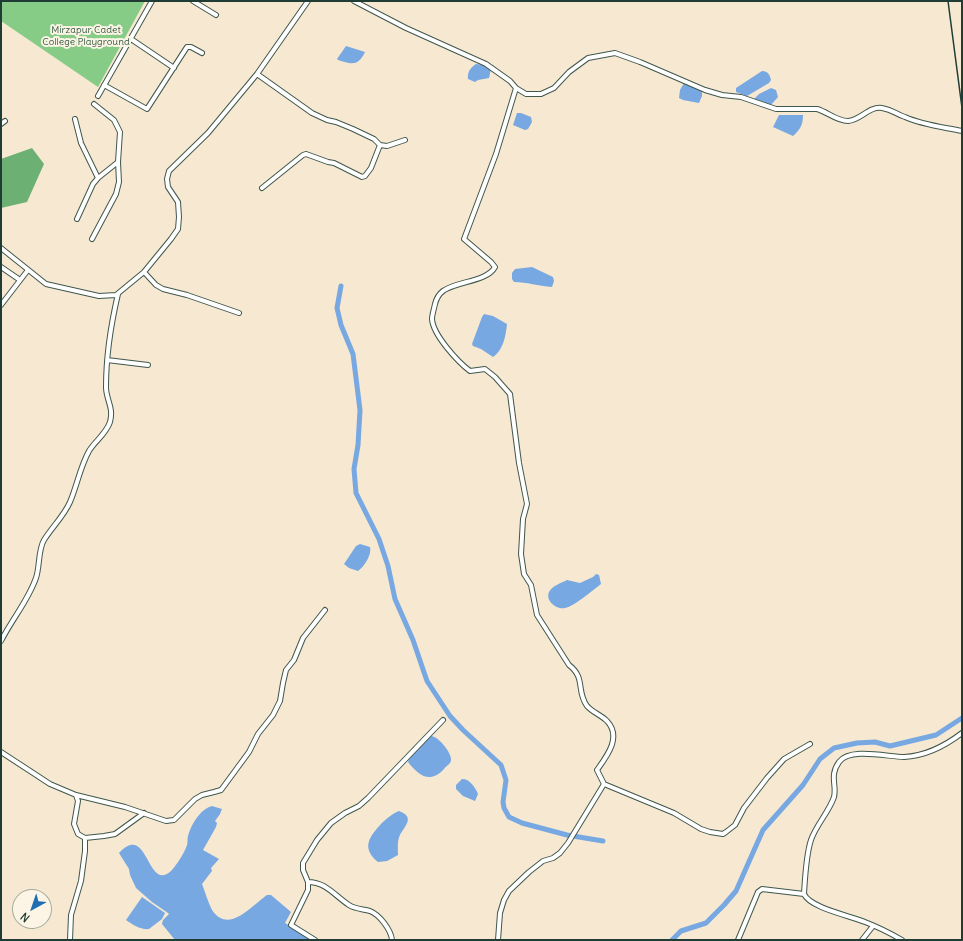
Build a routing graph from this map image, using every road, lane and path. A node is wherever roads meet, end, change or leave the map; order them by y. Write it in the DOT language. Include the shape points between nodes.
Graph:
graph roads {
  1 [pos="152,1"];
  2 [pos="193,1"];
  3 [pos="308,1"];
  4 [pos="354,1"];
  5 [pos="216,14"];
  6 [pos="131,39"];
  7 [pos="202,53"];
  8 [pos="174,68"];
  9 [pos="257,74"];
  10 [pos="104,85"];
  11 [pos="516,88"];
  12 [pos="98,96"];
  13 [pos="94,104"];
  14 [pos="75,119"];
  15 [pos="5,121"];
  16 [pos="1,124"];
  17 [pos="962,131"];
  18 [pos="405,140"];
  19 [pos="380,145"];
  20 [pos="118,162"];
  21 [pos="98,178"];
  22 [pos="262,188"];
  23 [pos="77,219"];
  24 [pos="92,239"];
  25 [pos="1,248"];
  26 [pos="1,267"];
  27 [pos="28,270"];
  28 [pos="144,272"];
  29 [pos="20,280"];
  30 [pos="118,294"];
  31 [pos="1,305"];
  32 [pos="239,313"];
  33 [pos="107,360"];
  34 [pos="148,365"];
  35 [pos="325,610"];
  36 [pos="1,641"];
  37 [pos="443,720"];
  38 [pos="962,733"];
  39 [pos="810,744"];
  40 [pos="1,752"];
  41 [pos="604,784"];
  42 [pos="76,795"];
  43 [pos="144,814"];
  44 [pos="85,838"];
  45 [pos="308,882"];
  46 [pos="804,894"];
  47 [pos="873,926"];
  48 [pos="70,940"];
  49 [pos="315,940"];
  50 [pos="392,940"];
  51 [pos="498,940"];
  52 [pos="738,940"];
  53 [pos="862,940"];
  54 [pos="902,940"];
  1 -- 6 [label="street"];
  2 -- 5 [label="street"];
  3 -- 9 [label="street"];
  4 -- 11 [label="street" via="486,64"];
  6 -- 8 [label="street"];
  6 -- 10 [label="street"];
  7 -- 8 [label="street" via="189,46"];
  8 -- 10 [label="street" via="147,110"];
  9 -- 19 [label="street" via="312,113 353,129 374,139"];
  9 -- 28 [label="street" via="208,133 169,171 168,188 178,202 178,229"];
  10 -- 12 [label="street"];
  11 -- 17 [label="street" via="526,94 541,94 554,88 569,72 588,58 615,52 704,90 722,95 741,96 776,109 823,110 847,121 880,108 892,110 904,117"];
  11 -- 41 [label="street" via="498,148 464,239 495,268 485,276 442,292 436,300 432,318 438,336 464,366 470,371 485,369 495,376 510,394 526,504 521,554 524,574 531,585 537,615 569,665 580,677 587,706 611,727 614,736 610,750 597,770"];
  13 -- 20 [label="street" via="114,120 120,132"];
  14 -- 21 [label="street" via="81,143"];
  15 -- 16 [label="street"];
  18 -- 19 [label="street" via="386,146"];
  19 -- 22 [label="street" via="371,168 363,177 334,163 306,154"];
  20 -- 21 [label="street"];
  20 -- 24 [label="street" via="119,182 116,194"];
  21 -- 23 [label="street"];
  25 -- 27 [label="street"];
  26 -- 29 [label="street"];
  27 -- 29 [label="street"];
  27 -- 30 [label="street" via="46,284 99,296"];
  28 -- 30 [label="street"];
  28 -- 32 [label="street" via="163,289"];
  29 -- 31 [label="street"];
  30 -- 33 [label="street" via="110,328"];
  33 -- 34 [label="street"];
  33 -- 36 [label="street" via="106,388 112,413 108,427 89,451 70,503 43,541 37,576 25,603"];
  35 -- 43 [label="street" via="303,638 294,660 286,670 280,701 273,715 221,790 202,795 174,820 166,821"];
  37 -- 45 [label="street" via="368,798 331,823 303,863 302,870"];
  38 -- 46 [label="street" via="934,750 904,757 866,754 852,755 840,761 833,776 834,796 811,840"];
  39 -- 41 [label="street" via="784,759 744,808 735,825 723,834 702,829 674,813"];
  40 -- 42 [label="street" via="50,784"];
  41 -- 51 [label="street" via="568,843 557,856 543,861 509,891 500,913"];
  42 -- 43 [label="street"];
  42 -- 44 [label="street" via="78,801 74,824 78,834"];
  43 -- 44 [label="street" via="115,834"];
  44 -- 48 [label="street" via="81,881 71,915"];
  45 -- 49 [label="street" via="308,890 291,925"];
  45 -- 50 [label="street" via="330,889 349,905 376,914 392,936"];
  46 -- 47 [label="street" via="830,911"];
  46 -- 52 [label="street" via="762,889 758,892"];
  47 -- 53 [label="street"];
  47 -- 54 [label="street"];
}
